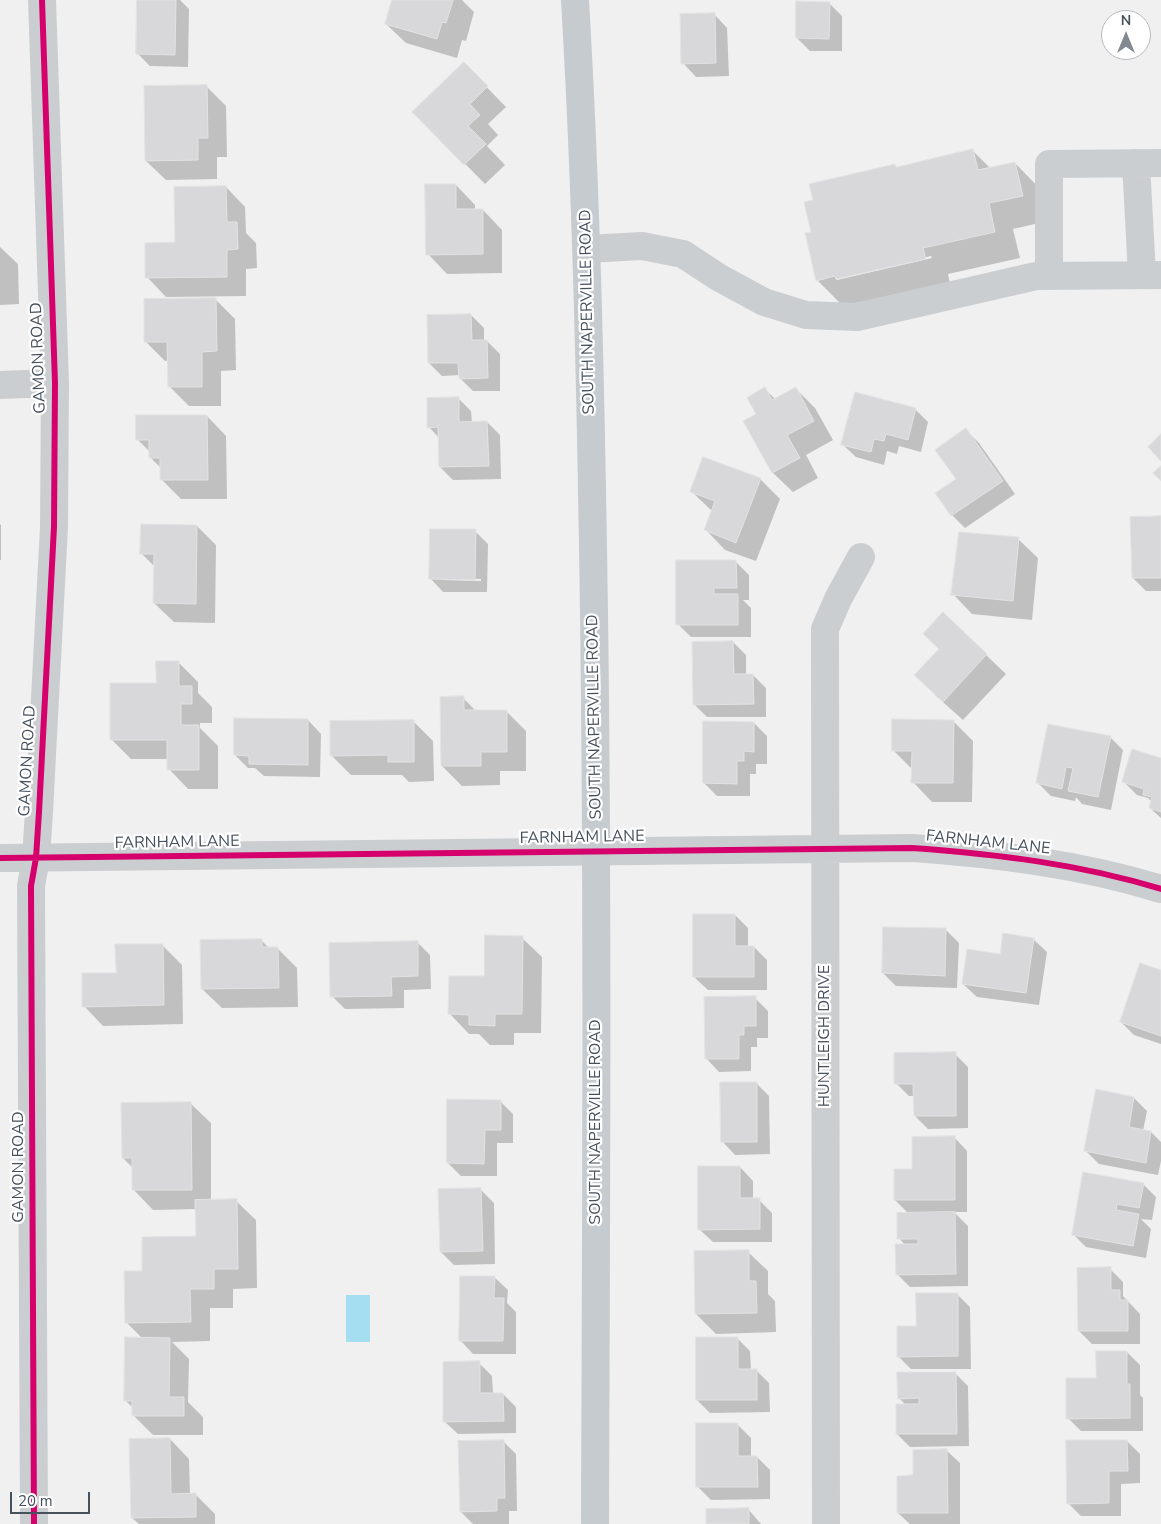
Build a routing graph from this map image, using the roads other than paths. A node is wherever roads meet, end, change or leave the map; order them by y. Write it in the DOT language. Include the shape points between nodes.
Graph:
graph roads {
  1 [pos="42,0"];
  2 [pos="575,0"];
  3 [pos="1149,163"];
  4 [pos="587,249"];
  5 [pos="1151,275"];
  6 [pos="1049,276"];
  7 [pos="55,383"];
  8 [pos="0,385"];
  9 [pos="860,557"];
  10 [pos="825,849"];
  11 [pos="597,852"];
  12 [pos="0,858"];
  13 [pos="36,858"];
  14 [pos="1161,889"];
  15 [pos="34,1524"];
  16 [pos="595,1524"];
  17 [pos="826,1524"];
  1 -- 7 [label="street, GAMON ROAD"];
  2 -- 4 [label="main road, SOUTH NAPERVILLE ROAD"];
  3 -- 5 [label="street"];
  3 -- 6 [label="street" via="1049,164"];
  4 -- 6 [label="street" via="642,246 683,254 764,302 806,315 857,317 1036,276"];
  4 -- 11 [label="main road, SOUTH NAPERVILLE ROAD"];
  5 -- 6 [label="street"];
  7 -- 8 [label="street"];
  7 -- 13 [label="street, GAMON ROAD" via="54,527"];
  9 -- 10 [label="street, HUNTLEIGH DRIVE" via="825,629"];
  10 -- 11 [label="street, FARNHAM LANE"];
  10 -- 14 [label="street, FARNHAM LANE" via="912,848 966,852 1054,864"];
  10 -- 17 [label="street, HUNTLEIGH DRIVE"];
  11 -- 13 [label="street, FARNHAM LANE"];
  11 -- 16 [label="main road, SOUTH NAPERVILLE ROAD"];
  12 -- 13 [label="street, FARNHAM LANE"];
  13 -- 15 [label="street, GAMON ROAD" via="32,886"];
}
